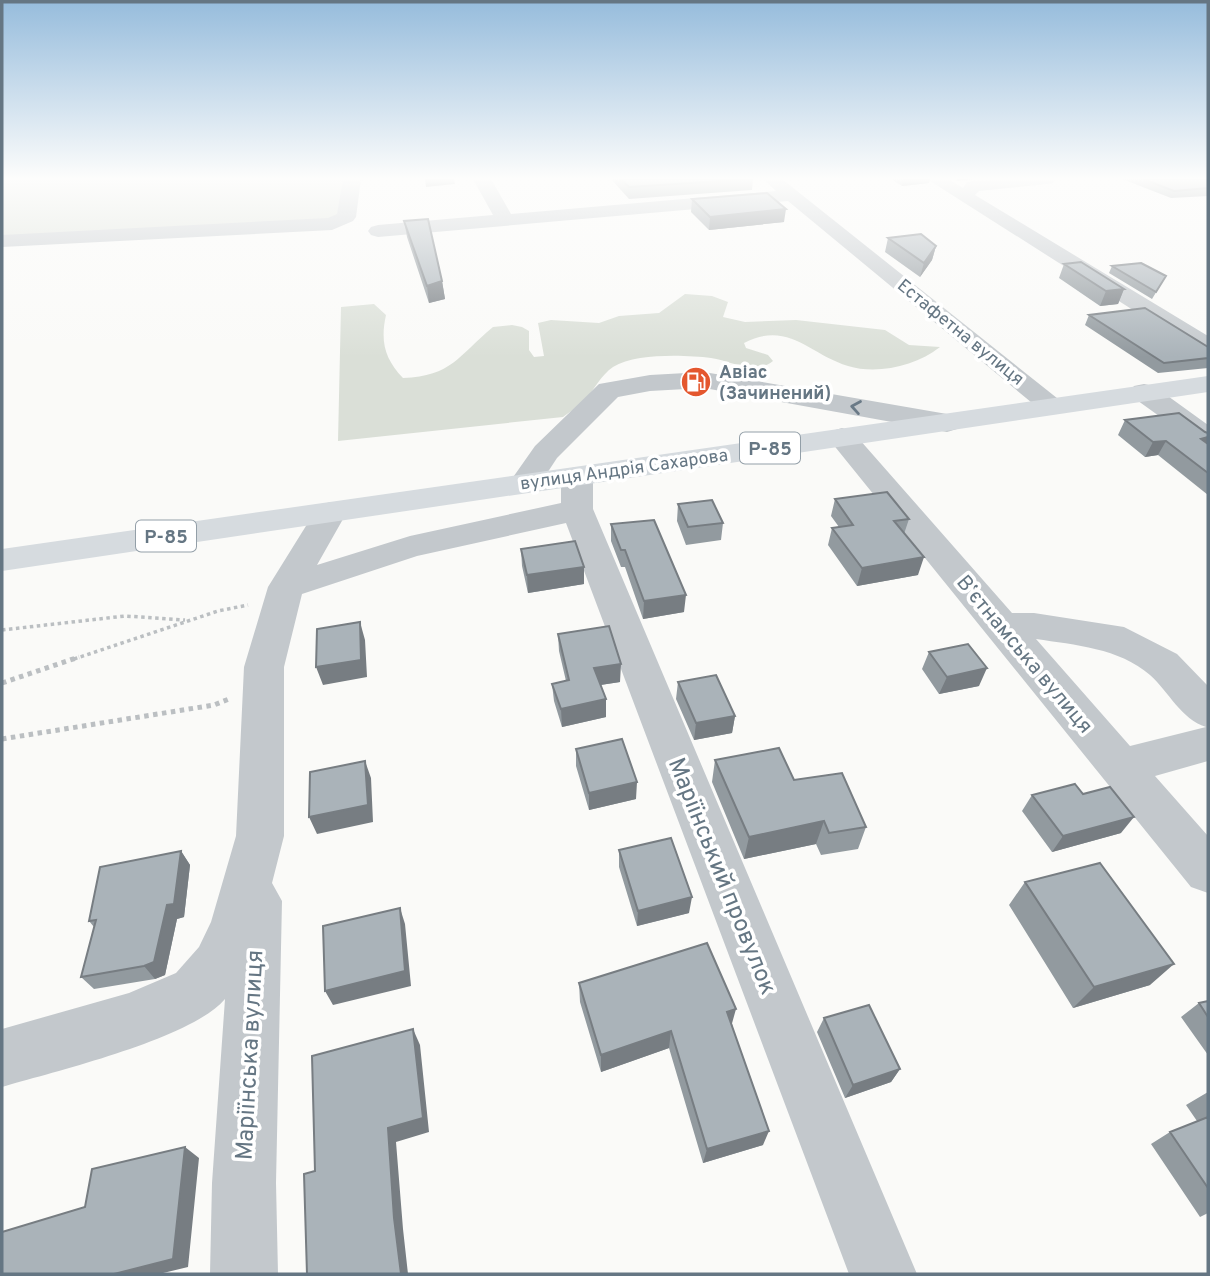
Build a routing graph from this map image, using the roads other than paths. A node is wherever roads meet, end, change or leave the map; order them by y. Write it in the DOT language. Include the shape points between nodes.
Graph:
graph roads {
  1 [pos="50,239"];
  2 [pos="845,239"];
  3 [pos="1042,239"];
  4 [pos="2,241"];
  5 [pos="1208,347"];
  6 [pos="1208,384"];
  7 [pos="1144,392"];
  8 [pos="1053,406"];
  9 [pos="947,423"];
  10 [pos="842,437"];
  11 [pos="1208,438"];
  12 [pos="566,479"];
  13 [pos="331,512"];
  14 [pos="2,560"];
  15 [pos="284,592"];
  16 [pos="1002,626"];
  17 [pos="1208,712"];
  18 [pos="1208,744"];
  19 [pos="1120,766"];
  20 [pos="260,836"];
  21 [pos="1208,871"];
  22 [pos="2,1058"];
  23 [pos="244,1274"];
  24 [pos="883,1274"];
  1 -- 4 [label="street"];
  2 -- 8 [label="street, Естафетна вулиця"];
  3 -- 5 [label="street"];
  6 -- 7 [label="main road, вулиця Андрія Сахарова / Р-85"];
  7 -- 8 [label="main road, вулиця Андрія Сахарова / Р-85"];
  7 -- 11 [label="street"];
  8 -- 9 [label="main road, вулиця Андрія Сахарова / Р-85"];
  9 -- 10 [label="main road, вулиця Андрія Сахарова / Р-85"];
  9 -- 12 [label="street, one-way" via="823,401 714,398 614,405 574,430"];
  10 -- 12 [label="main road, вулиця Андрія Сахарова / Р-85"];
  10 -- 16 [label="street, Вʼєтнамська вулиця"];
  12 -- 13 [label="main road, вулиця Андрія Сахарова / Р-85"];
  12 -- 15 [label="street" via="545,519 410,548"];
  12 -- 24 [label="street, Маріїнський провулок"];
  13 -- 14 [label="main road, Р-85"];
  13 -- 15 [label="street"];
  15 -- 20 [label="street" via="264,667"];
  16 -- 17 [label="street" via="1110,637 1163,664"];
  16 -- 19 [label="street, Вʼєтнамська вулиця"];
  18 -- 19 [label="street"];
  19 -- 21 [label="street, Вʼєтнамська вулиця"];
  20 -- 22 [label="street" via="236,925 218,966 195,992 132,1020"];
  20 -- 23 [label="street, Маріїнська вулиця" via="248,1062"];
}
